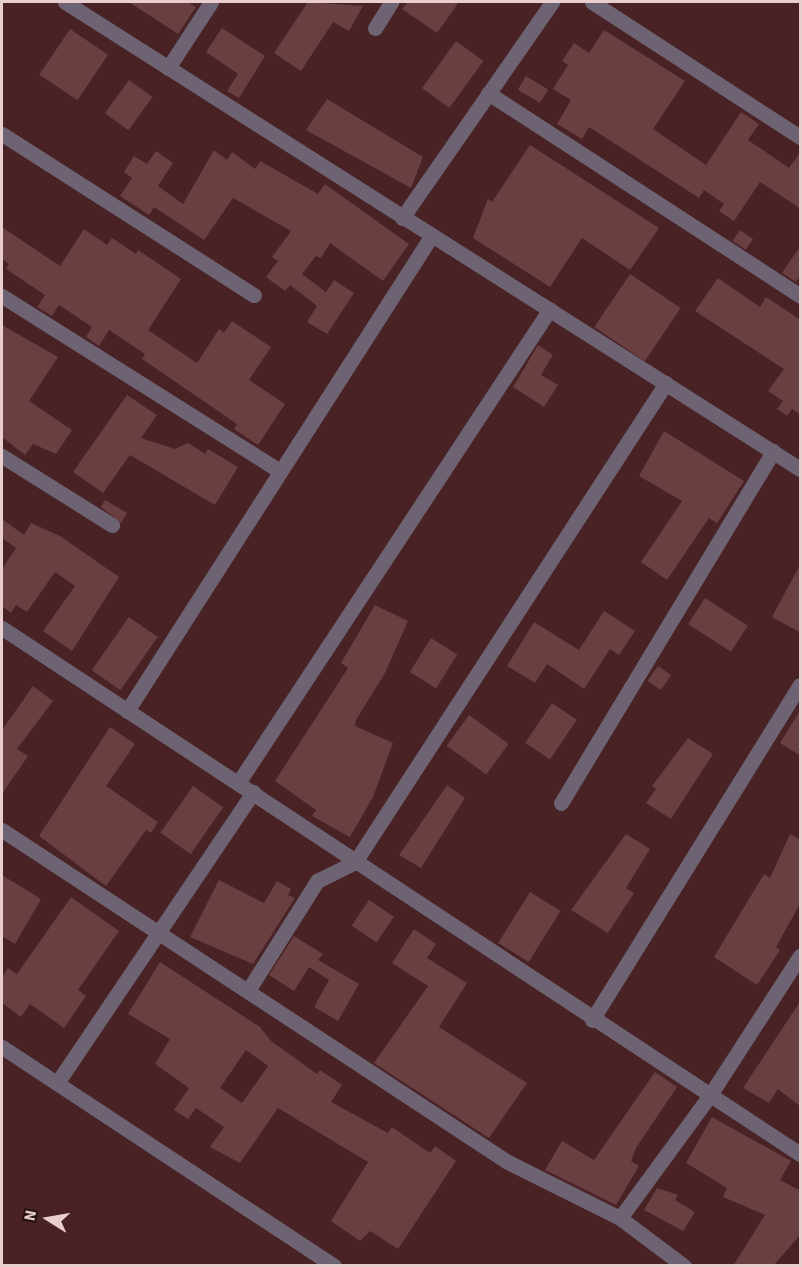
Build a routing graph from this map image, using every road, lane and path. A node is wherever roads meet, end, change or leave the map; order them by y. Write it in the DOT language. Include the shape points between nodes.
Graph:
graph roads {
  1 [pos="65,2"];
  2 [pos="211,2"];
  3 [pos="391,2"];
  4 [pos="552,2"];
  5 [pos="592,2"];
  6 [pos="375,28"];
  7 [pos="168,68"];
  8 [pos="488,93"];
  9 [pos="2,134"];
  10 [pos="801,136"];
  11 [pos="402,218"];
  12 [pos="432,235"];
  13 [pos="254,295"];
  14 [pos="2,296"];
  15 [pos="801,296"];
  16 [pos="550,309"];
  17 [pos="666,382"];
  18 [pos="773,451"];
  19 [pos="2,456"];
  20 [pos="801,469"];
  21 [pos="280,471"];
  22 [pos="112,525"];
  23 [pos="2,628"];
  24 [pos="801,685"];
  25 [pos="127,711"];
  26 [pos="238,783"];
  27 [pos="253,792"];
  28 [pos="561,803"];
  29 [pos="2,830"];
  30 [pos="355,862"];
  31 [pos="162,934"];
  32 [pos="799,960"];
  33 [pos="249,989"];
  34 [pos="592,1020"];
  35 [pos="2,1047"];
  36 [pos="57,1083"];
  37 [pos="711,1095"];
  38 [pos="801,1154"];
  39 [pos="620,1218"];
  40 [pos="333,1265"];
  41 [pos="684,1266"];
  1 -- 7 [label="street"];
  2 -- 7 [label="street"];
  3 -- 6 [label="street"];
  4 -- 8 [label="street"];
  5 -- 10 [label="street"];
  7 -- 11 [label="street"];
  8 -- 11 [label="street"];
  8 -- 15 [label="street"];
  9 -- 13 [label="street"];
  11 -- 12 [label="street"];
  12 -- 16 [label="street"];
  12 -- 21 [label="street"];
  14 -- 21 [label="street"];
  16 -- 17 [label="street"];
  16 -- 26 [label="street"];
  17 -- 18 [label="street"];
  17 -- 30 [label="street"];
  18 -- 20 [label="street"];
  18 -- 28 [label="street"];
  19 -- 22 [label="street"];
  21 -- 25 [label="street"];
  23 -- 25 [label="street"];
  24 -- 34 [label="street"];
  25 -- 26 [label="street"];
  26 -- 27 [label="street"];
  27 -- 30 [label="street"];
  27 -- 31 [label="street"];
  29 -- 31 [label="street"];
  30 -- 33 [label="street" via="317,881"];
  30 -- 34 [label="street"];
  31 -- 33 [label="street"];
  31 -- 36 [label="street"];
  32 -- 37 [label="street"];
  33 -- 39 [label="street" via="506,1161"];
  34 -- 37 [label="street"];
  35 -- 36 [label="street"];
  36 -- 40 [label="street"];
  37 -- 38 [label="street"];
  37 -- 39 [label="street"];
  39 -- 41 [label="street"];
}
